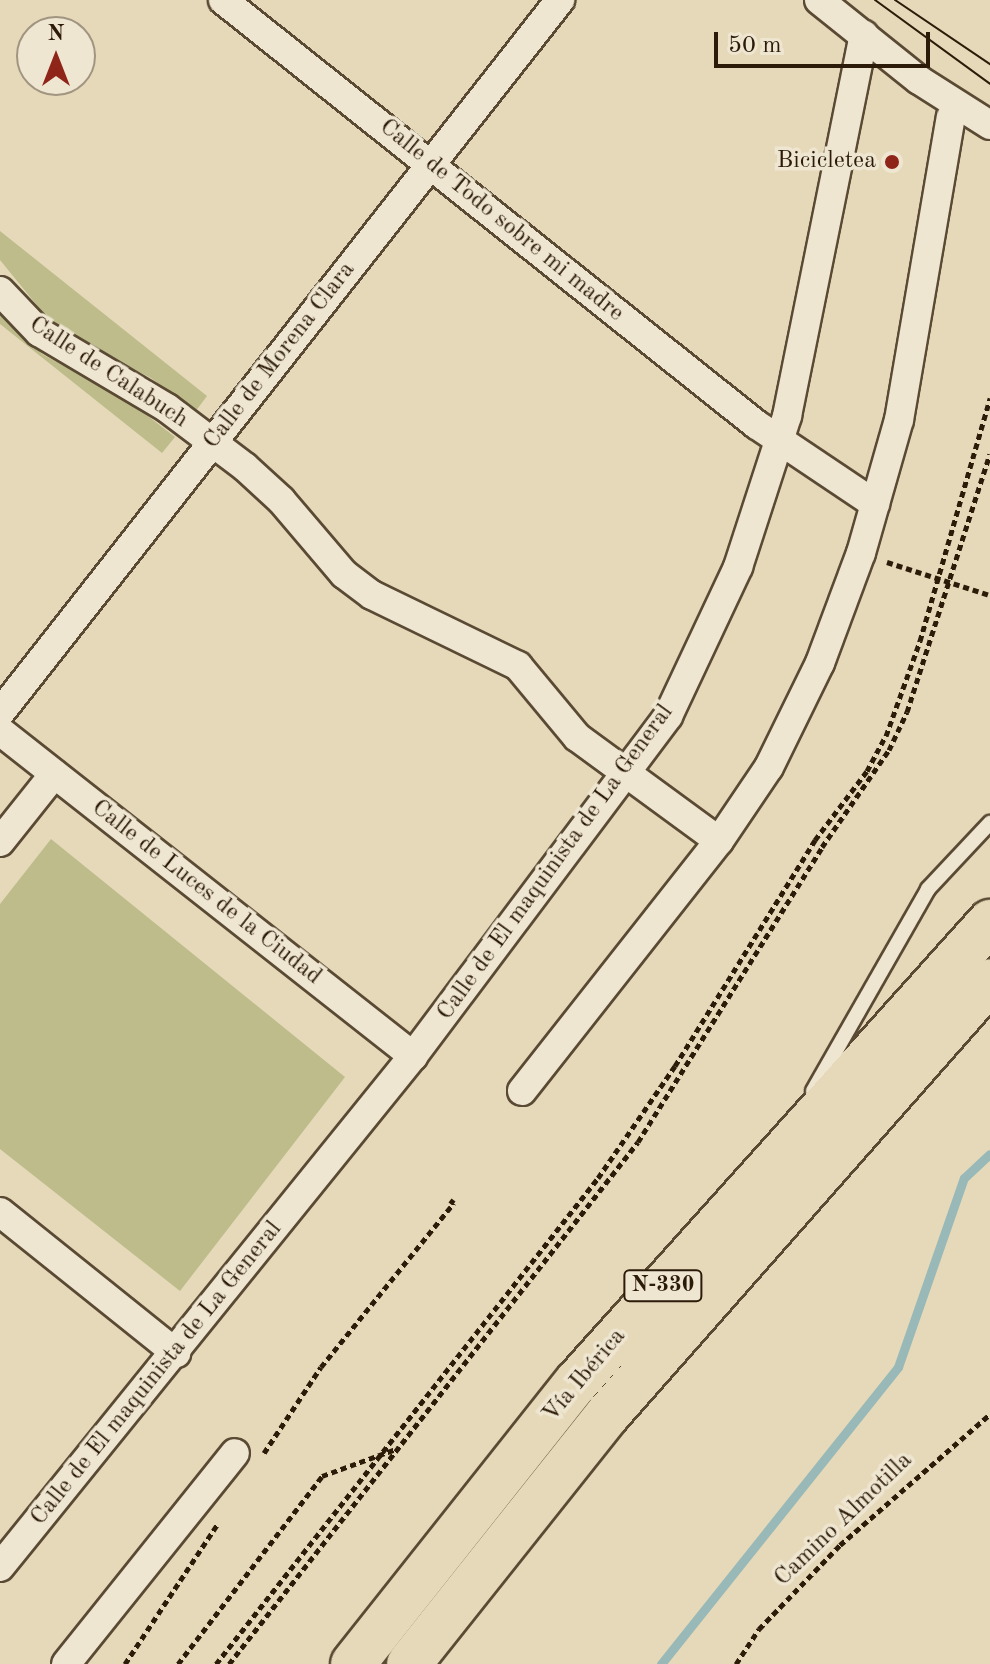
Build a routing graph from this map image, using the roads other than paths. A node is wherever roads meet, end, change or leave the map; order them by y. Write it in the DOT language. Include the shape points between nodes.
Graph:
graph roads {
  1 [pos="223,0"];
  2 [pos="560,0"];
  3 [pos="819,0"];
  4 [pos="864,35"];
  5 [pos="956,113"];
  6 [pos="990,125"];
  7 [pos="431,164"];
  8 [pos="0,291"];
  9 [pos="779,441"];
  10 [pos="212,442"];
  11 [pos="875,504"];
  12 [pos="0,713"];
  13 [pos="0,731"];
  14 [pos="54,774"];
  15 [pos="626,775"];
  16 [pos="990,823"];
  17 [pos="719,841"];
  18 [pos="0,842"];
  19 [pos="990,922"];
  20 [pos="990,981"];
  21 [pos="413,1056"];
  22 [pos="522,1091"];
  23 [pos="781,1152"];
  24 [pos="0,1212"];
  25 [pos="176,1353"];
  26 [pos="248,1455"];
  27 [pos="0,1567"];
  28 [pos="66,1664"];
  29 [pos="353,1664"];
  30 [pos="409,1664"];
  1 -- 7 [label="street, Calle de Todo sobre mi madre"];
  2 -- 7 [label="street, Calle de Morena Clara"];
  3 -- 4 [label="street"];
  4 -- 5 [label="street"];
  4 -- 9 [label="street, Calle de El maquinista de La General"];
  5 -- 6 [label="street"];
  5 -- 11 [label="street" via="899,420"];
  7 -- 9 [label="street, Calle de Todo sobre mi madre"];
  7 -- 10 [label="street, Calle de Morena Clara"];
  8 -- 10 [label="street, Calle de Calabuch" via="39,332 167,408"];
  9 -- 11 [label="street, Calle de Todo sobre mi madre"];
  9 -- 15 [label="street, Calle de El maquinista de La General" via="716,622 668,716"];
  10 -- 12 [label="street, Calle de Morena Clara"];
  10 -- 15 [label="street, Calle de Calabuch" via="281,500 344,574 398,609 518,666 577,737"];
  11 -- 17 [label="street" via="820,663 769,767"];
  13 -- 14 [label="street, Calle de Luces de la Ciudad"];
  14 -- 18 [label="street"];
  14 -- 21 [label="street, Calle de Luces de la Ciudad"];
  15 -- 17 [label="street, Calle de Calabuch"];
  15 -- 21 [label="street, Calle de El maquinista de La General"];
  16 -- 23 [label="lane" via="928,889"];
  17 -- 22 [label="street"];
  19 -- 23 [label="highway, Vía Ibérica / N-330"];
  20 -- 30 [label="highway, Vía Ibérica / N-330" via="608,1414"];
  21 -- 25 [label="street, Calle de El maquinista de La General"];
  23 -- 29 [label="highway, Vía Ibérica / N-330" via="576,1383"];
  24 -- 25 [label="street"];
  25 -- 27 [label="street, Calle de El maquinista de La General"];
  26 -- 28 [label="street"];
}
